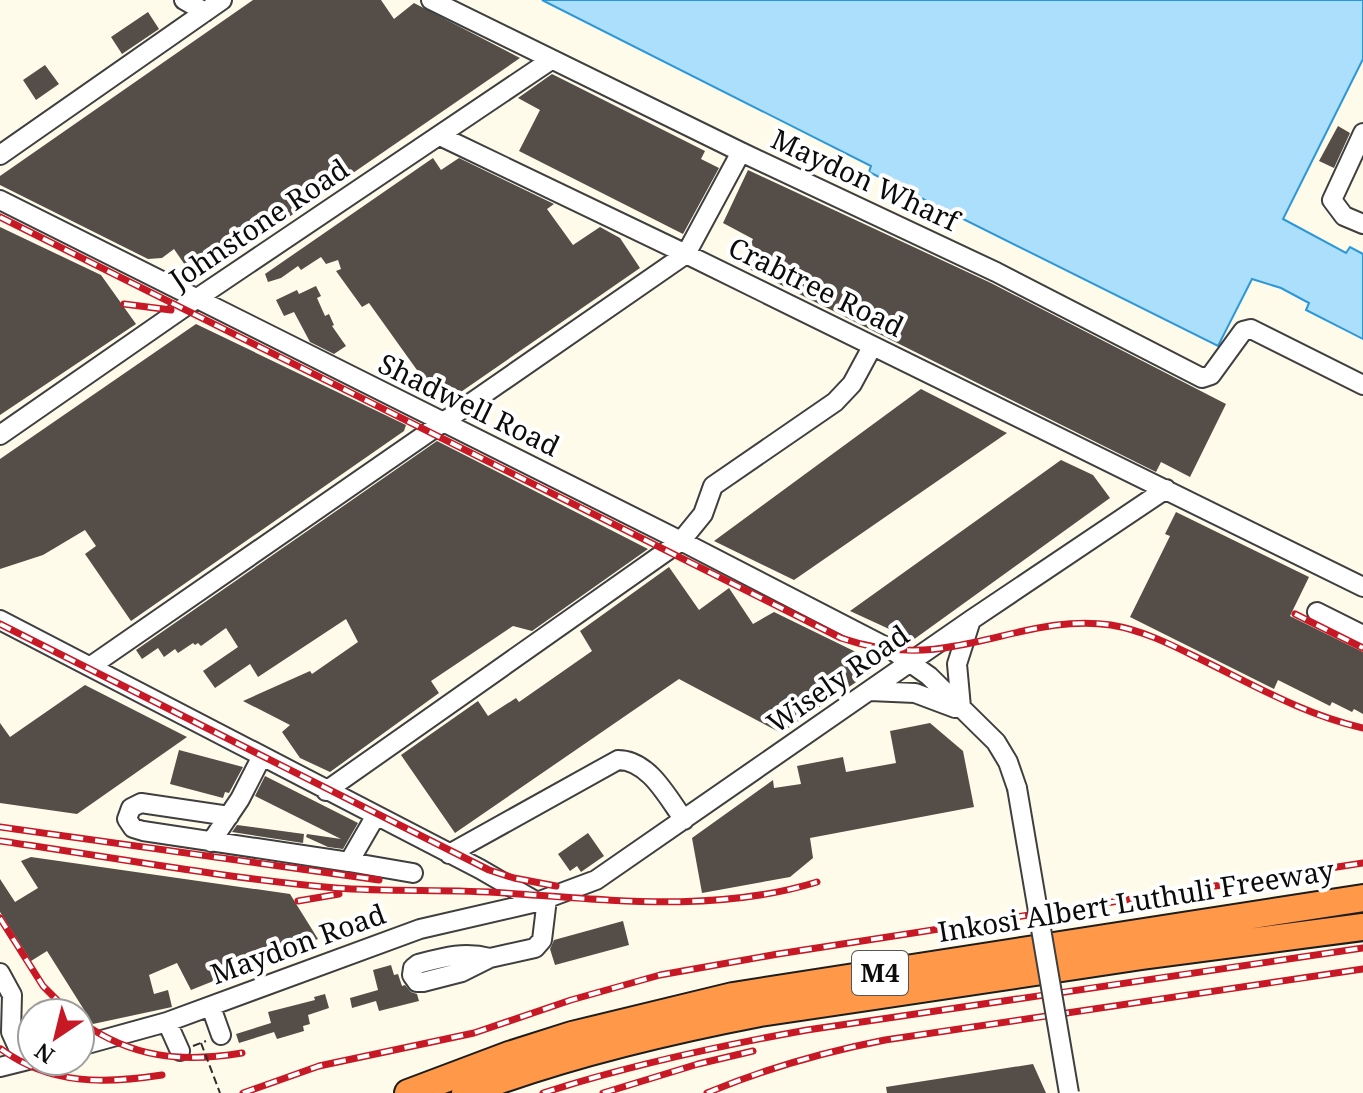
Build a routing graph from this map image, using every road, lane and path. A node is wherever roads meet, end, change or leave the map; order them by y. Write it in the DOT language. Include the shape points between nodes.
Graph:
graph roads {
  1 [pos="184,0"];
  2 [pos="222,0"];
  3 [pos="431,0"];
  4 [pos="205,12"];
  5 [pos="551,60"];
  6 [pos="1363,133"];
  7 [pos="440,136"];
  8 [pos="741,152"];
  9 [pos="0,155"];
  10 [pos="0,200"];
  11 [pos="1363,224"];
  12 [pos="686,254"];
  13 [pos="196,299"];
  14 [pos="872,347"];
  15 [pos="1363,385"];
  16 [pos="442,423"];
  17 [pos="0,435"];
  18 [pos="1166,489"];
  19 [pos="681,541"];
  20 [pos="1363,587"];
  21 [pos="1317,612"];
  22 [pos="0,620"];
  23 [pos="971,620"];
  24 [pos="1363,635"];
  25 [pos="911,662"];
  26 [pos="91,666"];
  27 [pos="870,691"];
  28 [pos="965,710"];
  29 [pos="262,756"];
  30 [pos="326,791"];
  31 [pos="229,816"];
  32 [pos="375,817"];
  33 [pos="684,820"];
  34 [pos="211,842"];
  35 [pos="449,854"];
  36 [pos="349,862"];
  37 [pos="413,873"];
  38 [pos="1363,898"];
  39 [pos="542,901"];
  40 [pos="1363,927"];
  41 [pos="490,958"];
  42 [pos="0,973"];
  43 [pos="211,1007"];
  44 [pos="167,1022"];
  45 [pos="221,1035"];
  46 [pos="96,1042"];
  47 [pos="201,1043"];
  48 [pos="180,1051"];
  49 [pos="14,1061"];
  50 [pos="220,1093"];
  51 [pos="408,1093"];
  52 [pos="465,1093"];
  53 [pos="1069,1093"];
  1 -- 4 [label="street"];
  2 -- 4 [label="street"];
  3 -- 5 [label="street, Maydon Wharf"];
  4 -- 9 [label="street"];
  5 -- 7 [label="street, Johnstone Road"];
  5 -- 8 [label="street, Maydon Wharf"];
  6 -- 11 [label="street" via="1332,200 1344,216"];
  7 -- 12 [label="street, Crabtree Road"];
  7 -- 13 [label="street, Johnstone Road"];
  8 -- 12 [label="street"];
  8 -- 15 [label="street, Maydon Wharf" via="996,272 1202,378 1213,374 1243,331 1251,329"];
  10 -- 13 [label="street, Shadwell Road"];
  12 -- 14 [label="street, Crabtree Road"];
  12 -- 16 [label="street"];
  13 -- 16 [label="street, Shadwell Road"];
  13 -- 17 [label="street, Johnstone Road"];
  14 -- 18 [label="street, Crabtree Road"];
  14 -- 19 [label="street" via="852,384 835,402 713,486 703,514"];
  16 -- 19 [label="street, Shadwell Road"];
  16 -- 26 [label="street"];
  18 -- 20 [label="street, Crabtree Road"];
  18 -- 23 [label="street, Wisely Road"];
  19 -- 25 [label="street, Shadwell Road"];
  19 -- 30 [label="street"];
  21 -- 24 [label="street"];
  22 -- 26 [label="street"];
  23 -- 25 [label="street, Wisely Road"];
  23 -- 28 [label="street" via="956,675"];
  25 -- 27 [label="street, Wisely Road"];
  25 -- 28 [label="street, Shadwell Road"];
  26 -- 29 [label="street"];
  27 -- 28 [label="street" via="915,693"];
  27 -- 33 [label="street, Wisely Road"];
  28 -- 53 [label="street, Shadwell Road, bridge" via="996,742 1017,788"];
  29 -- 30 [label="street"];
  29 -- 31 [label="street"];
  30 -- 32 [label="street"];
  31 -- 34 [label="street"];
  31 -- 34 [label="street" via="141,803 127,815 136,829"];
  32 -- 35 [label="street"];
  32 -- 36 [label="street"];
  33 -- 35 [label="street" via="647,772 618,760"];
  33 -- 39 [label="street, Wisely Road" via="596,880"];
  34 -- 36 [label="street"];
  35 -- 39 [label="street"];
  36 -- 37 [label="street"];
  38 -- 51 [label="highway, Inkosi Albert Luthuli Freeway / M4" via="733,996 572,1035"];
  39 -- 41 [label="street" via="538,946"];
  39 -- 43 [label="street, Maydon Road" via="420,929"];
  40 -- 52 [label="highway, Inkosi Albert Luthuli Freeway / M4" via="760,1013 549,1064"];
  42 -- 49 [label="street" via="12,995"];
  43 -- 44 [label="street, Maydon Road"];
  43 -- 45 [label="street"];
  44 -- 46 [label="street, Maydon Road"];
  44 -- 48 [label="street"];
  47 -- 50 [label="path, bridge"];
}
